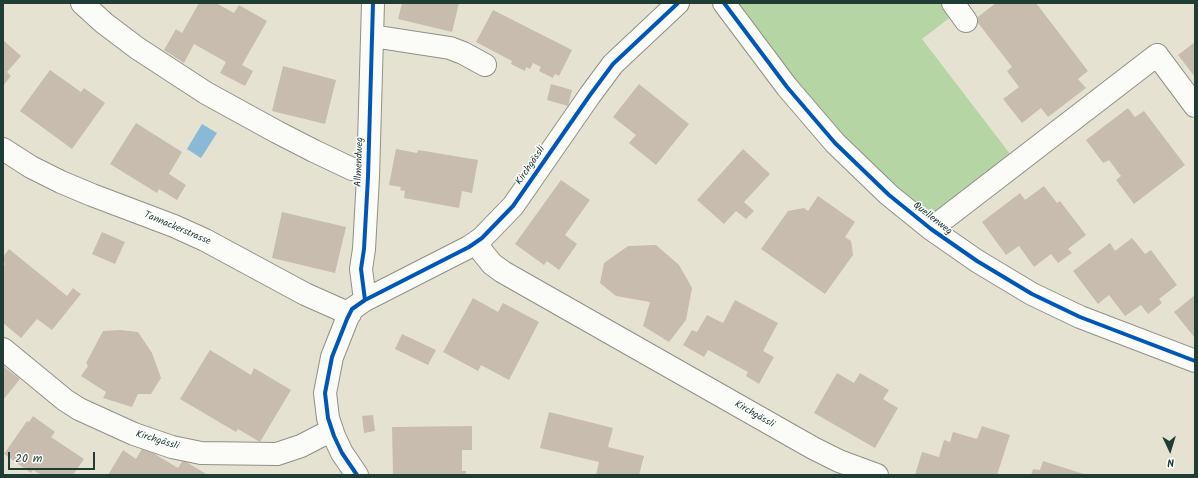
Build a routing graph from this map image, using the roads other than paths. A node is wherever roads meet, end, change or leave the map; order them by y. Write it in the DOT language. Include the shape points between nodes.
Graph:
graph roads {
  1 [pos="82,3"];
  2 [pos="373,3"];
  3 [pos="678,3"];
  4 [pos="724,3"];
  5 [pos="953,3"];
  6 [pos="966,21"];
  7 [pos="372,36"];
  8 [pos="485,65"];
  9 [pos="1195,106"];
  10 [pos="3,149"];
  11 [pos="368,170"];
  12 [pos="931,229"];
  13 [pos="475,243"];
  14 [pos="357,307"];
  15 [pos="3,349"];
  16 [pos="1195,361"];
  17 [pos="332,430"];
  18 [pos="357,475"];
  19 [pos="877,475"];
  1 -- 11 [label="street, Allmendweg" via="137,48 206,93 314,151 352,168"];
  2 -- 7 [label="street, Allmendweg"];
  3 -- 13 [label="street, Kirchgässli" via="613,64 513,206"];
  4 -- 12 [label="street, Quellenweg" via="787,87 826,133 890,195"];
  5 -- 6 [label="street"];
  7 -- 8 [label="street" via="450,48"];
  7 -- 11 [label="street, Allmendweg"];
  9 -- 12 [label="street, Quellenweg" via="1157,55"];
  10 -- 14 [label="street, Tannackerstrasse" via="31,167 92,196 205,240 305,294"];
  11 -- 14 [label="street, Allmendweg" via="364,250"];
  12 -- 16 [label="street, Quellenweg" via="977,261 1032,294 1080,317"];
  13 -- 14 [label="street, Kirchgässli"];
  13 -- 19 [label="street, Kirchgässli" via="492,264 503,272 813,448"];
  14 -- 17 [label="street" via="332,357 327,376 325,393"];
  15 -- 17 [label="street, Kirchgässli" via="79,409 134,434 172,447 201,453 277,454 301,446"];
  17 -- 18 [label="street" via="342,453"];
}
